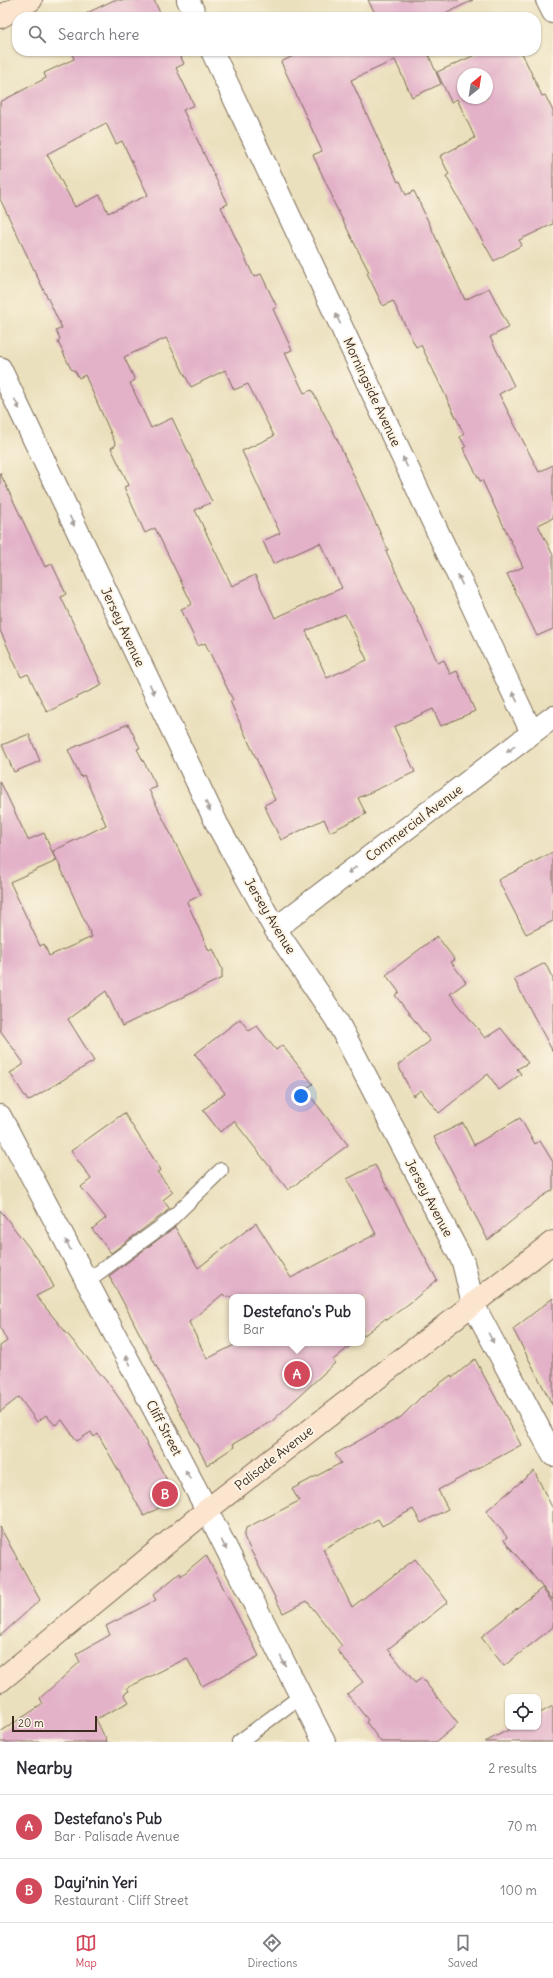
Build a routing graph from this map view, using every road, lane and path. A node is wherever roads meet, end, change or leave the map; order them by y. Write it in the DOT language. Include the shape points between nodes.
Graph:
graph roads {
  1 [pos="31,0"];
  2 [pos="188,0"];
  3 [pos="547,0"];
  4 [pos="194,12"];
  5 [pos="553,12"];
  6 [pos="0,17"];
  7 [pos="214,56"];
  8 [pos="0,368"];
  9 [pos="553,717"];
  10 [pos="532,732"];
  11 [pos="275,929"];
  12 [pos="0,1116"];
  13 [pos="222,1170"];
  14 [pos="553,1242"];
  15 [pos="87,1281"];
  16 [pos="473,1304"];
  17 [pos="553,1455"];
  18 [pos="207,1510"];
  19 [pos="1,1678"];
  20 [pos="301,1696"];
  21 [pos="239,1742"];
  22 [pos="324,1742"];
  1 -- 6 [label="main road"];
  2 -- 4 [label="street"];
  3 -- 5 [label="street"];
  10 -- 7 [label="street, Morningside Avenue, one-way"];
  8 -- 11 [label="street, Jersey Avenue, one-way" via="216,824"];
  9 -- 10 [label="street, Commercial Avenue"];
  10 -- 11 [label="street, Commercial Avenue, one-way"];
  11 -- 16 [label="street, Jersey Avenue" via="336,1018 463,1262"];
  15 -- 12 [label="street, Cliff Street, one-way"];
  13 -- 15 [label="lane" via="168,1222"];
  14 -- 16 [label="main road, Palisade Avenue"];
  18 -- 15 [label="street, Cliff Street, one-way"];
  16 -- 17 [label="street, Jersey Avenue, one-way"];
  16 -- 18 [label="main road, Palisade Avenue"];
  18 -- 19 [label="main road, Palisade Avenue"];
  18 -- 20 [label="street, Cliff Street, one-way"];
  20 -- 21 [label="lane"];
  20 -- 22 [label="street, Cliff Street"];
}
